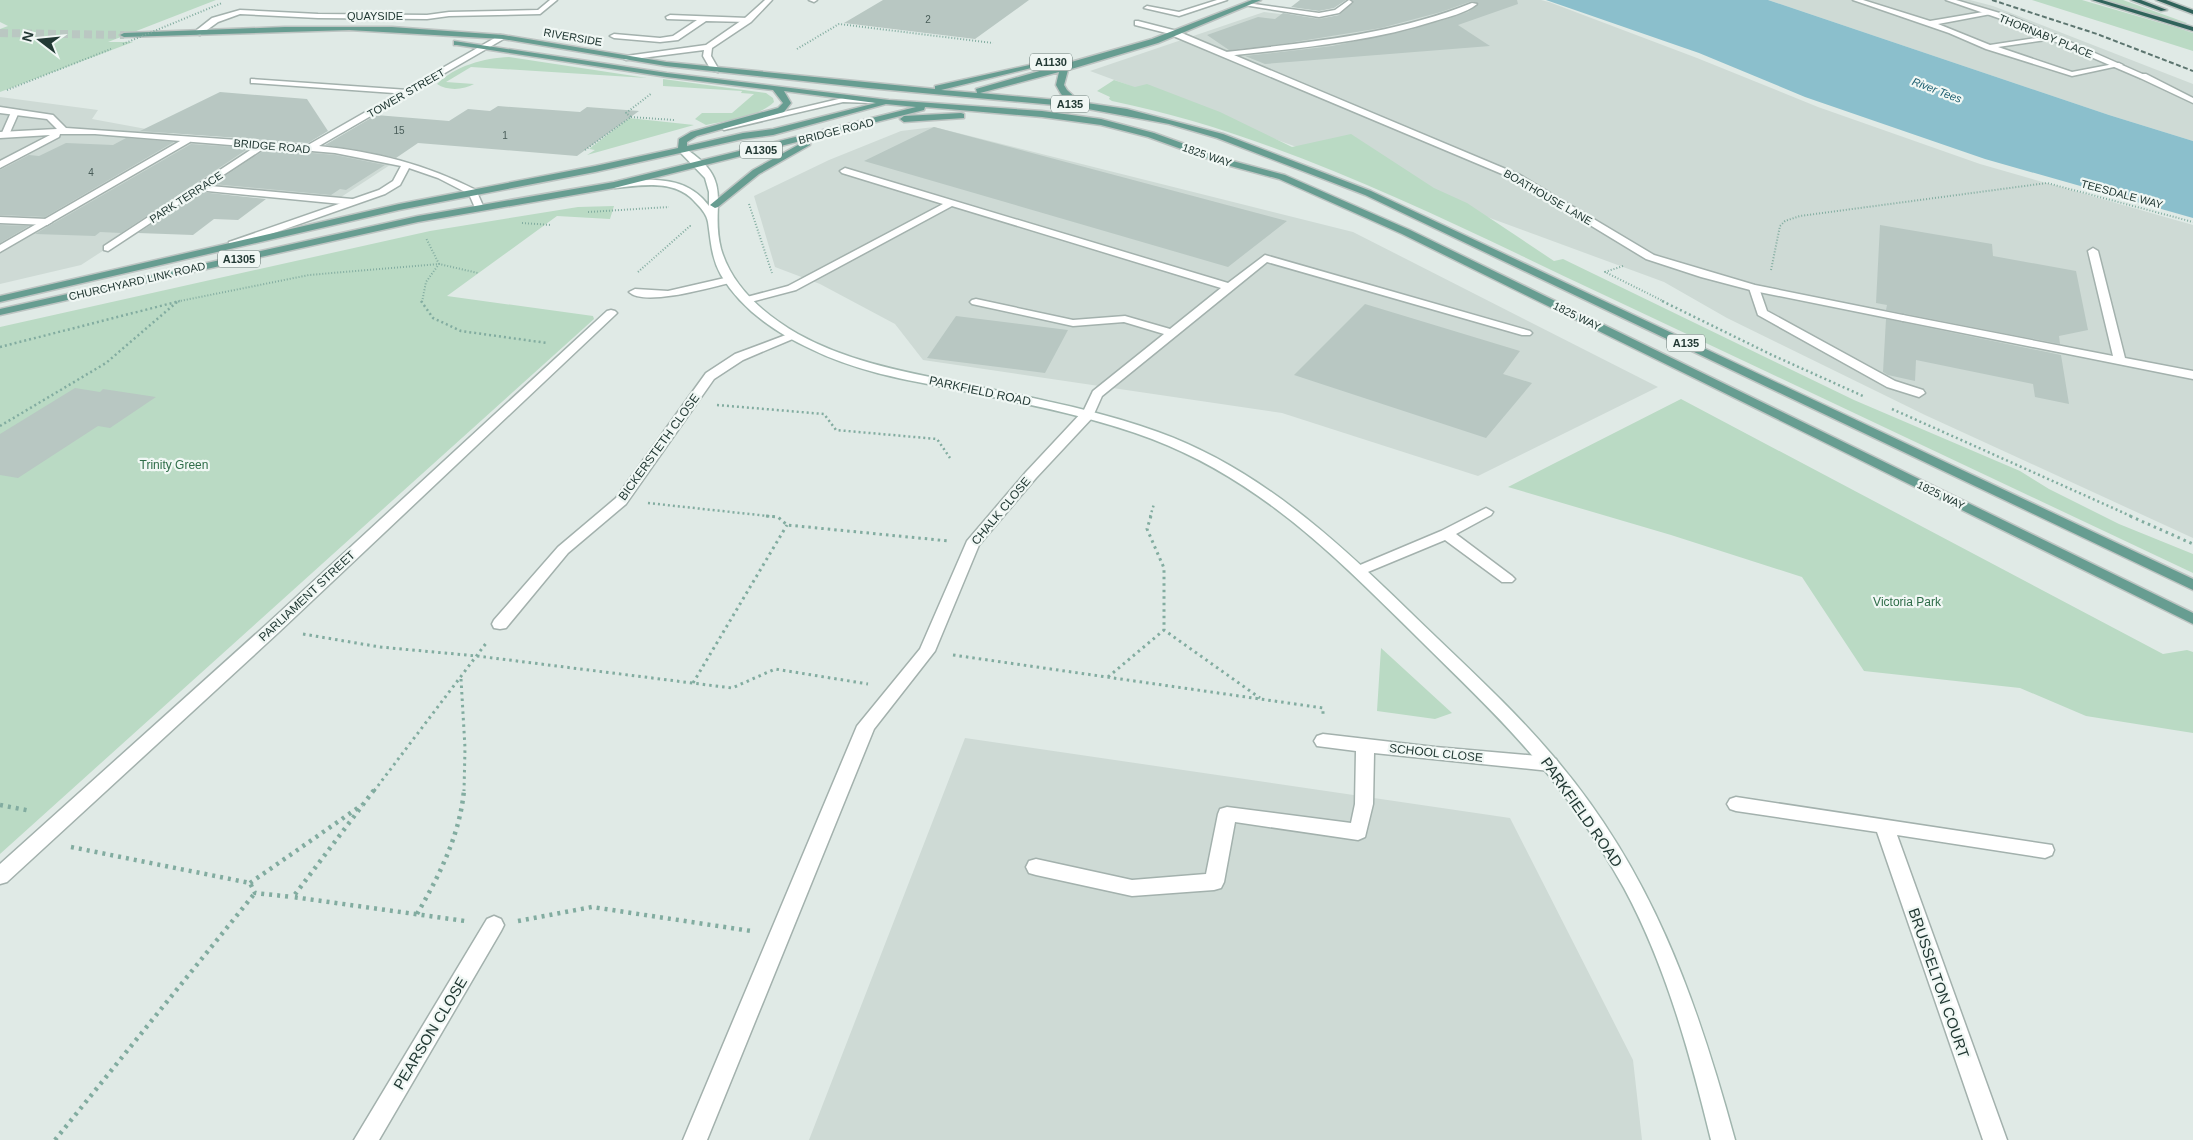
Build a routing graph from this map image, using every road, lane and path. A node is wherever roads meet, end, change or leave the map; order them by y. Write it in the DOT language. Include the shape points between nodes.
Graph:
graph roads {
  1 [pos="554,0"];
  2 [pos="769,0"];
  3 [pos="1224,0"];
  4 [pos="1258,0"];
  5 [pos="1856,0"];
  6 [pos="1948,0"];
  7 [pos="2095,0"];
  8 [pos="2134,0"];
  9 [pos="2159,0"];
  10 [pos="1350,2"];
  11 [pos="222,3"];
  12 [pos="1474,4"];
  13 [pos="1248,5"];
  14 [pos="1147,8"];
  15 [pos="2193,12"];
  16 [pos="377,13"];
  17 [pos="1990,13"];
  18 [pos="670,17"];
  19 [pos="707,17"];
  20 [pos="366,18"];
  21 [pos="748,20"];
  22 [pos="2193,21"];
  23 [pos="1138,22"];
  24 [pos="1928,23"];
  25 [pos="2193,29"];
  26 [pos="197,32"];
  27 [pos="1174,33"];
  28 [pos="172,34"];
  29 [pos="124,35"];
  30 [pos="614,36"];
  31 [pos="348,37"];
  32 [pos="503,37"];
  33 [pos="2053,38"];
  34 [pos="452,43"];
  35 [pos="994,43"];
  36 [pos="123,44"];
  37 [pos="114,47"];
  38 [pos="486,47"];
  39 [pos="708,47"];
  40 [pos="1989,47"];
  41 [pos="797,49"];
  42 [pos="1086,52"];
  43 [pos="1226,54"];
  44 [pos="626,58"];
  45 [pos="1060,59"];
  46 [pos="2119,66"];
  47 [pos="1065,68"];
  48 [pos="715,70"];
  49 [pos="862,76"];
  50 [pos="254,80"];
  51 [pos="808,80"];
  52 [pos="967,80"];
  53 [pos="932,81"];
  54 [pos="776,88"];
  55 [pos="657,89"];
  56 [pos="928,91"];
  57 [pos="0,92"];
  58 [pos="408,92"];
  59 [pos="969,94"];
  60 [pos="2193,101"];
  61 [pos="889,102"];
  62 [pos="1077,104"];
  63 [pos="931,105"];
  64 [pos="8,111"];
  65 [pos="1042,114"];
  66 [pos="630,117"];
  67 [pos="680,121"];
  68 [pos="871,122"];
  69 [pos="723,127"];
  70 [pos="64,131"];
  71 [pos="825,133"];
  72 [pos="3,135"];
  73 [pos="744,136"];
  74 [pos="187,140"];
  75 [pos="264,146"];
  76 [pos="308,149"];
  77 [pos="684,150"];
  78 [pos="584,156"];
  79 [pos="407,164"];
  80 [pos="0,165"];
  81 [pos="696,165"];
  82 [pos="845,171"];
  83 [pos="614,185"];
  84 [pos="200,188"];
  85 [pos="473,192"];
  86 [pos="746,197"];
  87 [pos="352,202"];
  88 [pos="951,203"];
  89 [pos="670,207"];
  90 [pos="479,208"];
  91 [pos="713,211"];
  92 [pos="586,212"];
  93 [pos="0,220"];
  94 [pos="686,220"];
  95 [pos="47,222"];
  96 [pos="2193,222"];
  97 [pos="424,234"];
  98 [pos="108,248"];
  99 [pos="222,248"];
  100 [pos="0,249"];
  101 [pos="2093,251"];
  102 [pos="439,264"];
  103 [pos="478,273"];
  104 [pos="729,280"];
  105 [pos="1230,287"];
  106 [pos="792,288"];
  107 [pos="1754,288"];
  108 [pos="1768,291"];
  109 [pos="635,292"];
  110 [pos="0,299"];
  111 [pos="747,300"];
  112 [pos="178,301"];
  113 [pos="976,302"];
  114 [pos="0,312"];
  115 [pos="611,313"];
  116 [pos="1526,333"];
  117 [pos="1172,334"];
  118 [pos="791,336"];
  119 [pos="575,346"];
  120 [pos="0,347"];
  121 [pos="2120,361"];
  122 [pos="2193,375"];
  123 [pos="1919,393"];
  124 [pos="692,402"];
  125 [pos="1088,414"];
  126 [pos="0,426"];
  127 [pos="950,458"];
  128 [pos="621,501"];
  129 [pos="1154,504"];
  130 [pos="1486,512"];
  131 [pos="787,525"];
  132 [pos="1446,534"];
  133 [pos="972,544"];
  134 [pos="1358,571"];
  135 [pos="1507,579"];
  136 [pos="2193,585"];
  137 [pos="2193,619"];
  138 [pos="500,624"];
  139 [pos="273,628"];
  140 [pos="1164,630"];
  141 [pos="927,652"];
  142 [pos="477,656"];
  143 [pos="1108,677"];
  144 [pos="461,678"];
  145 [pos="692,683"];
  146 [pos="896,689"];
  147 [pos="1261,699"];
  148 [pos="1323,740"];
  149 [pos="1365,746"];
  150 [pos="1550,764"];
  151 [pos="365,803"];
  152 [pos="1736,804"];
  153 [pos="1884,826"];
  154 [pos="38,841"];
  155 [pos="2046,850"];
  156 [pos="1036,867"];
  157 [pos="0,876"];
  158 [pos="250,883"];
  159 [pos="255,893"];
  160 [pos="293,898"];
  161 [pos="417,914"];
  162 [pos="494,925"];
  163 [pos="779,935"];
  164 [pos="1726,1139"];
  165 [pos="55,1140"];
  166 [pos="366,1140"];
  167 [pos="695,1140"];
  168 [pos="1994,1140"];
  1 -- 26 [label="street, QUAYSIDE" via="540,12 427,17 240,12 215,20"];
  2 -- 21 [label="street"];
  3 -- 14 [label="street" via="1179,14"];
  4 -- 13 [label="main road, BRIDGE ROAD / A1130"];
  5 -- 24 [label="street"];
  6 -- 17 [label="street, THORNABY PLACE"];
  7 -- 25 [label="highway"];
  8 -- 22 [label="highway"];
  9 -- 15 [label="highway"];
  10 -- 13 [label="street" via="1337,12 1320,15"];
  11 -- 36 [label="path, bridge"];
  12 -- 43 [label="street" via="1445,18 1397,30"];
  13 -- 27 [label="main road, BRIDGE ROAD / A1130"];
  16 -- 20 [label="path, bridge"];
  17 -- 24 [label="street"];
  17 -- 33 [label="street, THORNABY PLACE"];
  18 -- 19 [label="street"];
  19 -- 21 [label="street"];
  19 -- 30 [label="street" via="675,38"];
  21 -- 39 [label="street"];
  23 -- 27 [label="street, BOATHOUSE LANE"];
  24 -- 40 [label="street"];
  26 -- 28 [label="main road, RIVERSIDE"];
  26 -- 32 [label="main road, RIVERSIDE" via="349,28"];
  27 -- 42 [label="main road, BRIDGE ROAD / A1130" via="1134,39"];
  27 -- 43 [label="street, BOATHOUSE LANE"];
  27 -- 47 [label="main road, BRIDGE ROAD / A1130"];
  28 -- 29 [label="main road, RIVERSIDE"];
  28 -- 31 [label="main road, RIVERSIDE"];
  32 -- 38 [label="street, TOWER STREET"];
  32 -- 44 [label="main road, RIVERSIDE"];
  33 -- 40 [label="street"];
  33 -- 46 [label="street, THORNABY PLACE"];
  34 -- 38 [label="main road, RIVERSIDE / A1305"];
  35 -- 41 [label="path" via="839,24"];
  37 -- 57 [label="path"];
  38 -- 54 [label="main road, RIVERSIDE / A1305"];
  38 -- 58 [label="street, TOWER STREET"];
  39 -- 44 [label="street"];
  39 -- 48 [label="street" via="707,56"];
  40 -- 46 [label="street" via="2072,74"];
  43 -- 107 [label="street, BOATHOUSE LANE" via="1517,177 1650,257"];
  44 -- 48 [label="main road, RIVERSIDE"];
  45 -- 52 [label="main road, BRIDGE ROAD / A1130"];
  46 -- 60 [label="street, THORNABY PLACE"];
  47 -- 59 [label="main road, BRIDGE ROAD / A1130"];
  47 -- 62 [label="main road, A135" via="1059,79 1061,89"];
  48 -- 51 [label="main road, RIVERSIDE"];
  49 -- 51 [label="main road" via="838,75"];
  50 -- 58 [label="street"];
  51 -- 56 [label="main road, RIVERSIDE"];
  52 -- 53 [label="main road, A1130"];
  52 -- 56 [label="main road, BRIDGE ROAD / A1130"];
  54 -- 61 [label="main road, RIVERSIDE / A1305"];
  54 -- 69 [label="main road, A1305" via="787,103 781,110"];
  55 -- 66 [label="path" via="626,113"];
  56 -- 59 [label="main road, RIVERSIDE"];
  56 -- 61 [label="main road, BRIDGE ROAD / A1130"];
  58 -- 76 [label="street, TOWER STREET"];
  59 -- 62 [label="main road, 1825 WAY / A135"];
  59 -- 63 [label="main road, BRIDGE ROAD / A1305"];
  61 -- 63 [label="main road, RIVERSIDE / A1305"];
  61 -- 69 [label="street, BRIDGE ROAD" via="843,100"];
  61 -- 73 [label="main road, BRIDGE ROAD / A1130" via="773,132"];
  62 -- 136 [label="main road, 1825 WAY / A135" via="1127,112 1220,136 1368,193"];
  63 -- 65 [label="main road, 1825 WAY / A135"];
  63 -- 68 [label="main road, BRIDGE ROAD / A1305"];
  64 -- 70 [label="street" via="50,117"];
  64 -- 72 [label="street"];
  65 -- 68 [label="main road, A1305"];
  65 -- 137 [label="main road, 1825 WAY / A135" via="1151,135 1226,162 1282,177 1332,198"];
  66 -- 67 [label="path"];
  66 -- 78 [label="path" via="584,150 591,151"];
  68 -- 71 [label="main road, BRIDGE ROAD / A1305"];
  69 -- 77 [label="main road, A1305" via="694,134 682,141"];
  70 -- 72 [label="street, BRIDGE ROAD"];
  70 -- 74 [label="street, BRIDGE ROAD"];
  70 -- 80 [label="street"];
  71 -- 81 [label="main road, BRIDGE ROAD / A1305"];
  71 -- 91 [label="main road" via="756,172"];
  73 -- 77 [label="main road, BRIDGE ROAD / A1305"];
  74 -- 75 [label="street, BRIDGE ROAD"];
  74 -- 95 [label="street"];
  75 -- 76 [label="street, BRIDGE ROAD"];
  75 -- 84 [label="street, PARK TERRACE"];
  76 -- 79 [label="street, BRIDGE ROAD" via="381,156"];
  77 -- 81 [label="street, PARKFIELD ROAD"];
  77 -- 85 [label="main road, BRIDGE ROAD / A1305"];
  79 -- 85 [label="street, BRIDGE ROAD" via="450,178"];
  79 -- 87 [label="street" via="397,183"];
  81 -- 83 [label="main road, BRIDGE ROAD / A1305"];
  81 -- 91 [label="street, PARKFIELD ROAD" via="710,178"];
  82 -- 88 [label="street"];
  83 -- 90 [label="main road, BRIDGE ROAD / A1305"];
  83 -- 91 [label="street" via="677,186"];
  84 -- 87 [label="street"];
  84 -- 98 [label="street, PARK TERRACE"];
  85 -- 90 [label="street"];
  85 -- 99 [label="main road, CHURCHYARD LINK ROAD / A1305"];
  86 -- 106 [label="path" via="771,272"];
  87 -- 99 [label="street"];
  88 -- 105 [label="street"];
  88 -- 106 [label="street"];
  89 -- 92 [label="path"];
  90 -- 114 [label="main road, CHURCHYARD LINK ROAD / A1305"];
  91 -- 104 [label="street, PARKFIELD ROAD" via="713,247"];
  93 -- 95 [label="street"];
  94 -- 109 [label="path" via="690,226 628,281"];
  95 -- 100 [label="street"];
  96 -- 108 [label="path, TEESDALE WAY" via="2047,183 1800,216 1780,226"];
  97 -- 102 [label="path"];
  99 -- 110 [label="main road, CHURCHYARD LINK ROAD / A1305"];
  101 -- 121 [label="street"];
  102 -- 103 [label="path"];
  102 -- 112 [label="path" via="309,274"];
  102 -- 119 [label="path" via="426,282 421,300 433,318 461,332"];
  104 -- 109 [label="street" via="668,294"];
  104 -- 111 [label="street, PARKFIELD ROAD"];
  105 -- 116 [label="street, CHALK CLOSE" via="1265,258"];
  105 -- 117 [label="street, CHALK CLOSE"];
  106 -- 111 [label="street"];
  107 -- 108 [label="street, BOATHOUSE LANE"];
  107 -- 123 [label="street" via="1762,313 1891,384"];
  108 -- 121 [label="street, BOATHOUSE LANE"];
  111 -- 118 [label="street, PARKFIELD ROAD" via="765,318"];
  112 -- 120 [label="path"];
  112 -- 126 [label="path" via="106,363"];
  113 -- 117 [label="street" via="1073,323 1125,319"];
  115 -- 119 [label="street, PARLIAMENT STREET"];
  117 -- 125 [label="street, CHALK CLOSE" via="1097,394"];
  118 -- 124 [label="street, BICKERSTETH CLOSE" via="740,357 710,376"];
  118 -- 125 [label="street, PARKFIELD ROAD" via="847,360 895,374"];
  119 -- 139 [label="street, PARLIAMENT STREET"];
  121 -- 122 [label="street, BOATHOUSE LANE"];
  124 -- 127 [label="path" via="824,414 836,430 937,440"];
  124 -- 128 [label="street, BICKERSTETH CLOSE"];
  125 -- 133 [label="street, CHALK CLOSE"];
  125 -- 134 [label="street, PARKFIELD ROAD" via="1162,438 1232,472 1293,513"];
  128 -- 131 [label="path" via="778,517"];
  128 -- 138 [label="street, BICKERSTETH CLOSE" via="563,550"];
  129 -- 140 [label="path" via="1148,529 1164,568"];
  130 -- 132 [label="street"];
  131 -- 133 [label="path"];
  131 -- 145 [label="path"];
  132 -- 134 [label="street"];
  132 -- 135 [label="street"];
  133 -- 141 [label="street, CHALK CLOSE"];
  134 -- 150 [label="street, PARKFIELD ROAD" via="1517,727"];
  138 -- 142 [label="path"];
  139 -- 142 [label="path" via="380,647"];
  139 -- 154 [label="street, PARLIAMENT STREET"];
  140 -- 143 [label="path"];
  140 -- 147 [label="path"];
  141 -- 143 [label="path"];
  141 -- 146 [label="street, CHALK CLOSE"];
  142 -- 144 [label="path"];
  142 -- 145 [label="path"];
  143 -- 147 [label="path"];
  144 -- 151 [label="path"];
  144 -- 161 [label="path" via="465,776 460,816 437,880"];
  145 -- 146 [label="path" via="732,688 775,669"];
  146 -- 163 [label="street, CHALK CLOSE" via="866,726"];
  147 -- 148 [label="path" via="1323,708"];
  148 -- 149 [label="street, SCHOOL CLOSE"];
  149 -- 150 [label="street, SCHOOL CLOSE"];
  149 -- 156 [label="street" via="1364,804 1358,832 1227,814 1214,882 1132,888"];
  150 -- 164 [label="street, PARKFIELD ROAD" via="1614,854 1646,914 1696,1041"];
  151 -- 158 [label="path"];
  151 -- 160 [label="path"];
  152 -- 153 [label="street"];
  153 -- 155 [label="street"];
  153 -- 168 [label="street, BRUSSELTON COURT"];
  154 -- 157 [label="street, PARLIAMENT STREET"];
  154 -- 158 [label="path"];
  158 -- 159 [label="path"];
  159 -- 160 [label="path"];
  159 -- 165 [label="path"];
  160 -- 161 [label="path"];
  161 -- 162 [label="path"];
  162 -- 163 [label="path" via="592,907"];
  162 -- 166 [label="street, PEARSON CLOSE"];
  163 -- 167 [label="street, CHALK CLOSE"];
}
